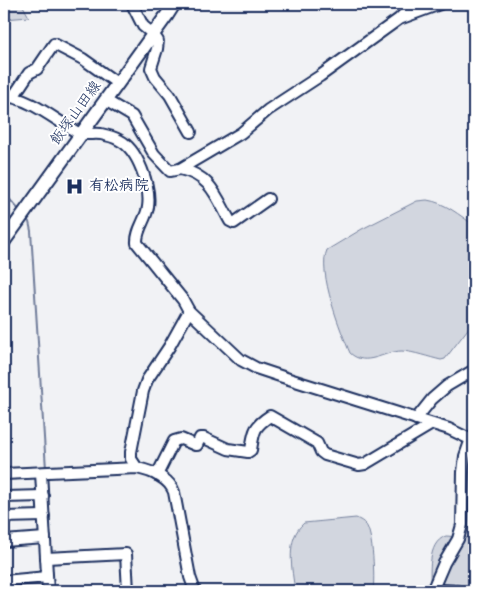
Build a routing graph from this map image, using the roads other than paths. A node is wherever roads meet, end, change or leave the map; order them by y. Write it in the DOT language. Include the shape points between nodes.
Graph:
graph roads {
  1 [pos="132,4"];
  2 [pos="174,4"];
  3 [pos="411,4"];
  4 [pos="440,4"];
  5 [pos="399,19"];
  6 [pos="153,34"];
  7 [pos="118,83"];
  8 [pos="8,97"];
  9 [pos="105,100"];
  10 [pos="191,132"];
  11 [pos="80,134"];
  12 [pos="180,169"];
  13 [pos="268,199"];
  14 [pos="4,241"];
  15 [pos="188,311"];
  16 [pos="474,370"];
  17 [pos="416,419"];
  18 [pos="432,424"];
  19 [pos="473,440"];
  20 [pos="137,468"];
  21 [pos="41,473"];
  22 [pos="4,474"];
  23 [pos="157,475"];
  24 [pos="43,496"];
  25 [pos="4,497"];
  26 [pos="44,516"];
  27 [pos="4,517"];
  28 [pos="45,538"];
  29 [pos="4,541"];
  30 [pos="46,558"];
  31 [pos="47,577"];
  32 [pos="4,582"];
  33 [pos="437,590"];
  34 [pos="48,591"];
  35 [pos="128,591"];
  36 [pos="195,591"];
  37 [pos="457,591"];
  1 -- 6 [label="street" via="143,26"];
  2 -- 6 [label="main road, 飯塚山田線"];
  3 -- 5 [label="street"];
  4 -- 5 [label="street"];
  5 -- 12 [label="street" via="268,110 241,133"];
  6 -- 7 [label="main road, 飯塚山田線"];
  6 -- 10 [label="street" via="158,41 151,68"];
  7 -- 8 [label="street" via="54,44 37,69 29,73"];
  7 -- 9 [label="main road, 飯塚山田線"];
  8 -- 11 [label="street" via="22,99"];
  9 -- 11 [label="main road, 飯塚山田線"];
  9 -- 12 [label="street" via="135,119 154,154 170,171"];
  11 -- 14 [label="main road, 飯塚山田線"];
  11 -- 15 [label="street" via="101,134 119,140 138,160 148,205 137,243 183,300"];
  12 -- 13 [label="street" via="202,177 234,224"];
  15 -- 17 [label="street" via="240,360 256,368"];
  15 -- 20 [label="street" via="143,391 131,452"];
  16 -- 17 [label="street" via="447,386"];
  17 -- 18 [label="street"];
  18 -- 19 [label="street"];
  18 -- 23 [label="street" via="359,465 325,455 317,443 270,416 256,427 248,452 228,449 204,438 200,438 197,445 181,439 174,441"];
  19 -- 33 [label="street" via="465,456 462,525 452,552 444,563"];
  20 -- 21 [label="street"];
  20 -- 23 [label="street"];
  21 -- 22 [label="street"];
  21 -- 24 [label="street"];
  23 -- 36 [label="street" via="172,485"];
  24 -- 25 [label="street"];
  24 -- 26 [label="street"];
  26 -- 27 [label="street"];
  26 -- 28 [label="street"];
  28 -- 29 [label="street"];
  28 -- 30 [label="street"];
  30 -- 31 [label="street"];
  30 -- 35 [label="street" via="126,554"];
  31 -- 32 [label="street"];
  31 -- 34 [label="street"];
  33 -- 37 [label="street"];
}
